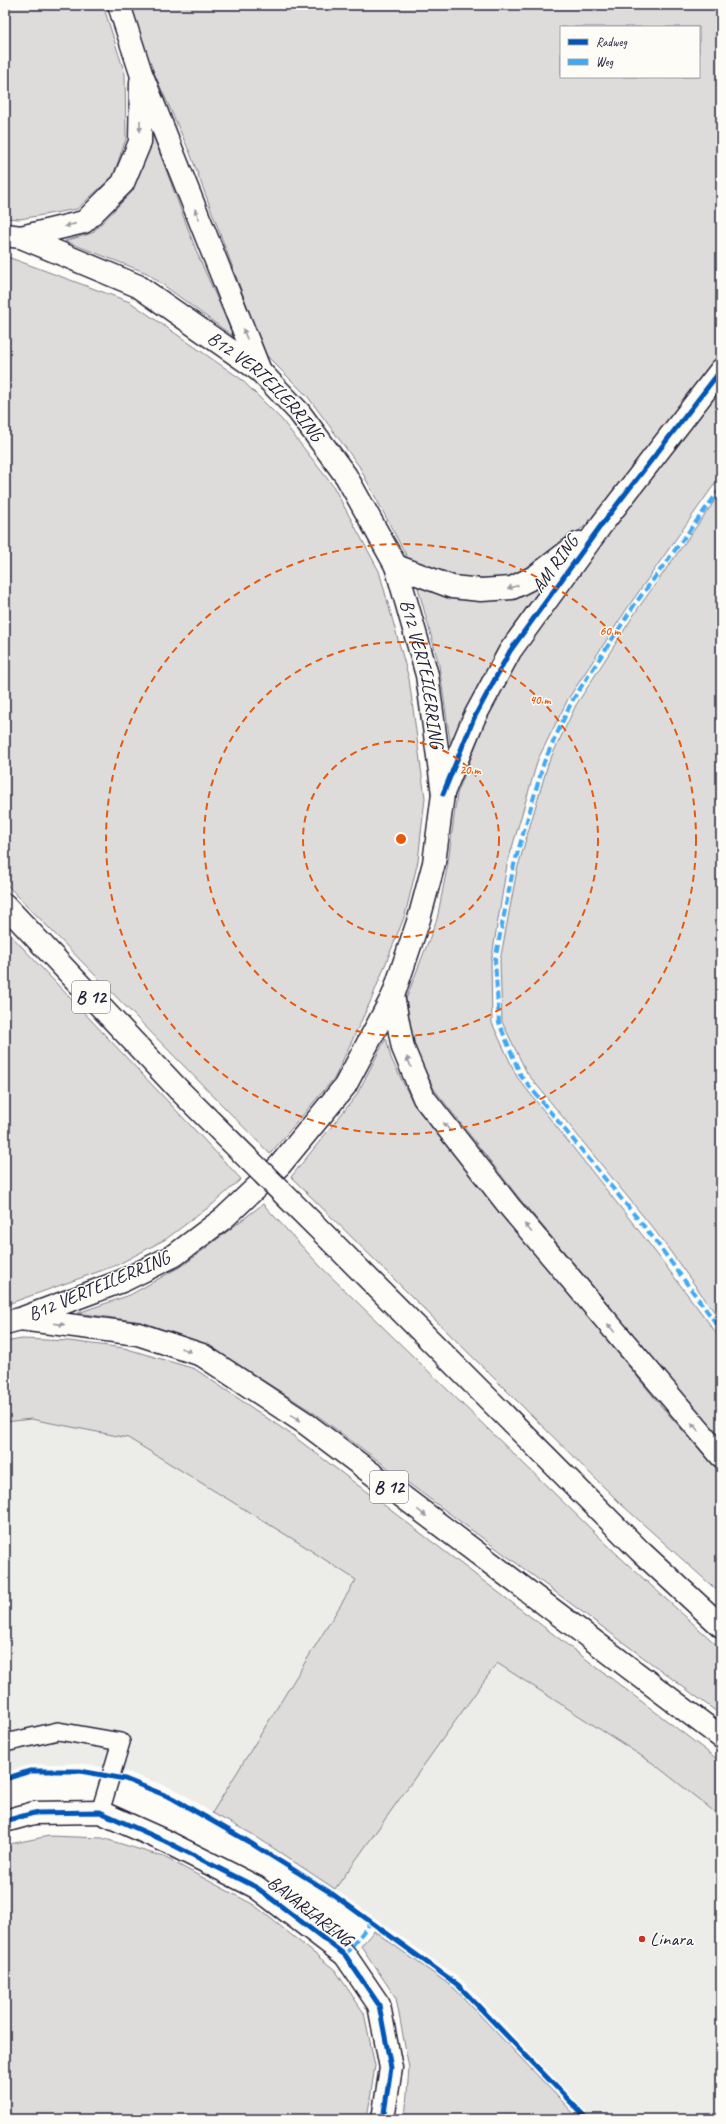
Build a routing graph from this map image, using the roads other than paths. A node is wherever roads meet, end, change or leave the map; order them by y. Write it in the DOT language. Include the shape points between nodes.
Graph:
graph roads {
  1 [pos="119,5"];
  2 [pos="141,73"];
  3 [pos="13,236"];
  4 [pos="721,370"];
  5 [pos="260,371"];
  6 [pos="602,524"];
  7 [pos="396,566"];
  8 [pos="443,794"];
  9 [pos="5,906"];
  10 [pos="393,996"];
  11 [pos="13,1321"];
  12 [pos="721,1456"];
  13 [pos="721,1626"];
  14 [pos="721,1738"];
  15 [pos="5,1744"];
  16 [pos="100,1812"];
  17 [pos="5,1821"];
  18 [pos="383,2119"];
  1 -- 2 [label="main road"];
  2 -- 3 [label="main road, one-way" via="140,142 123,184 84,222"];
  5 -- 2 [label="main road, one-way"];
  3 -- 5 [label="main road, B12 VERTEILERRING" via="138,286"];
  4 -- 6 [label="main road, AM RING"];
  5 -- 7 [label="main road, B12 VERTEILERRING" via="299,412 346,476"];
  6 -- 7 [label="main road, AM RING, one-way" via="536,576 512,588 481,590 452,587"];
  6 -- 8 [label="main road, AM RING" via="510,651 474,718"];
  7 -- 8 [label="main road, B12 VERTEILERRING" via="427,675"];
  8 -- 10 [label="main road, B12 VERTEILERRING" via="434,862 419,919"];
  9 -- 13 [label="main road, B 12, bridge" via="178,1089 640,1551"];
  10 -- 11 [label="main road, B12 VERTEILERRING" via="345,1086 280,1165 224,1218 175,1255 122,1281"];
  12 -- 10 [label="main road, one-way" via="509,1206 424,1098 403,1048"];
  11 -- 14 [label="main road, B 12, one-way" via="138,1334 202,1355 305,1423"];
  15 -- 16 [label="lane" via="58,1731 121,1742"];
  16 -- 17 [label="main road, BAVARIARING" via="34,1813"];
  16 -- 18 [label="main road, BAVARIARING" via="165,1841 256,1887 345,1954 379,2005 391,2068"];
}
